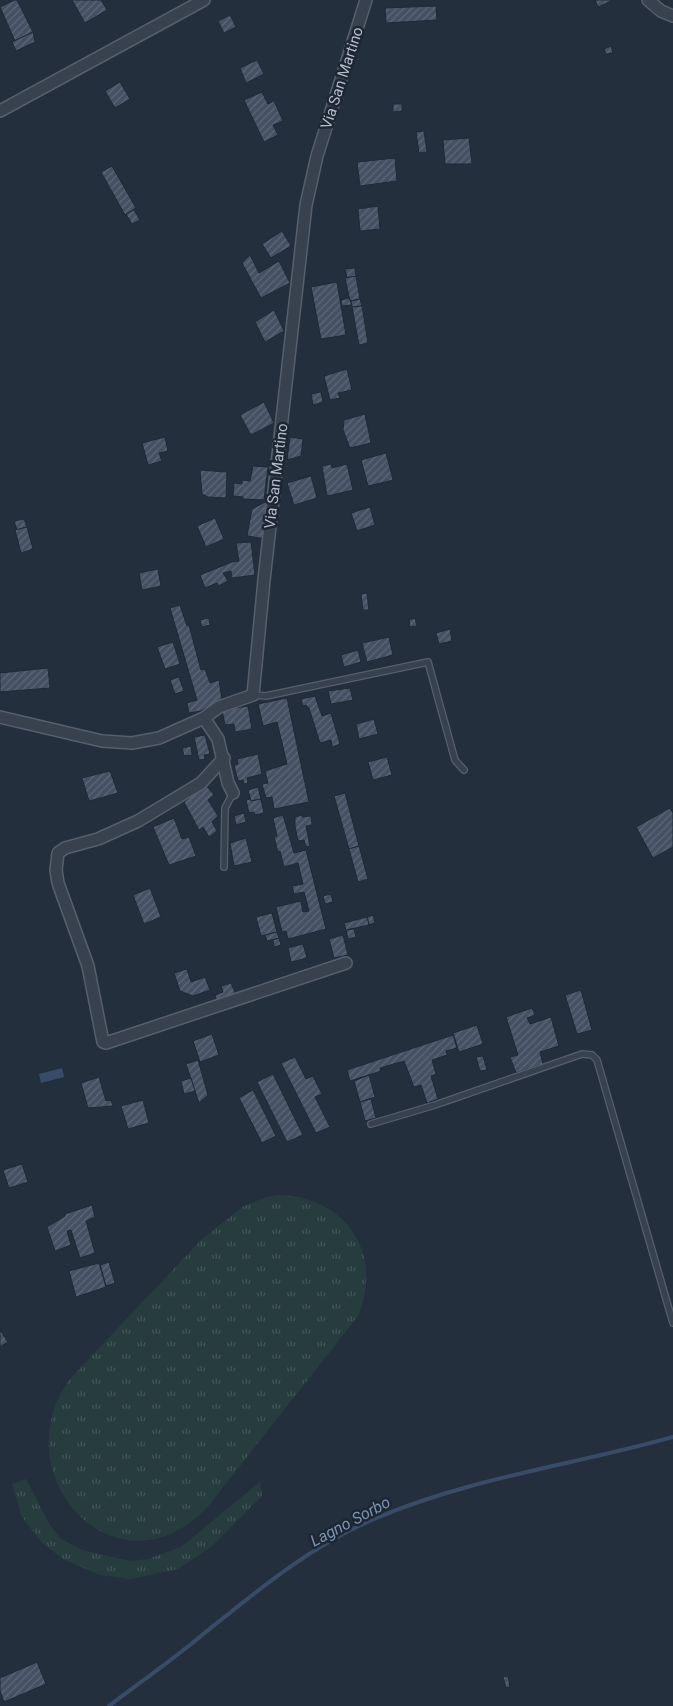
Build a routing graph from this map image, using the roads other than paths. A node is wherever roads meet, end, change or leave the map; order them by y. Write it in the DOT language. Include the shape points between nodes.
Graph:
graph roads {
  1 [pos="204,0"];
  2 [pos="366,0"];
  3 [pos="648,0"];
  4 [pos="673,16"];
  5 [pos="0,112"];
  6 [pos="254,695"];
  7 [pos="0,717"];
  8 [pos="204,718"];
  9 [pos="224,758"];
  10 [pos="464,770"];
  11 [pos="233,793"];
  12 [pos="224,867"];
  13 [pos="346,963"];
  14 [pos="372,1124"];
  15 [pos="673,1323"];
  1 -- 5 [label="street"];
  2 -- 6 [label="street, Via San Martino" via="317,156 306,205"];
  3 -- 4 [label="street"];
  6 -- 8 [label="street" via="219,707"];
  6 -- 10 [label="lane" via="266,696 428,662 455,760"];
  7 -- 8 [label="street" via="102,741 132,743 159,738"];
  8 -- 9 [label="street" via="218,738"];
  9 -- 11 [label="street"];
  9 -- 13 [label="street" via="201,783 145,817 58,853 58,883 88,966 103,1042"];
  11 -- 12 [label="lane" via="225,808"];
  14 -- 15 [label="lane" via="582,1054 592,1055 597,1060"];
}
